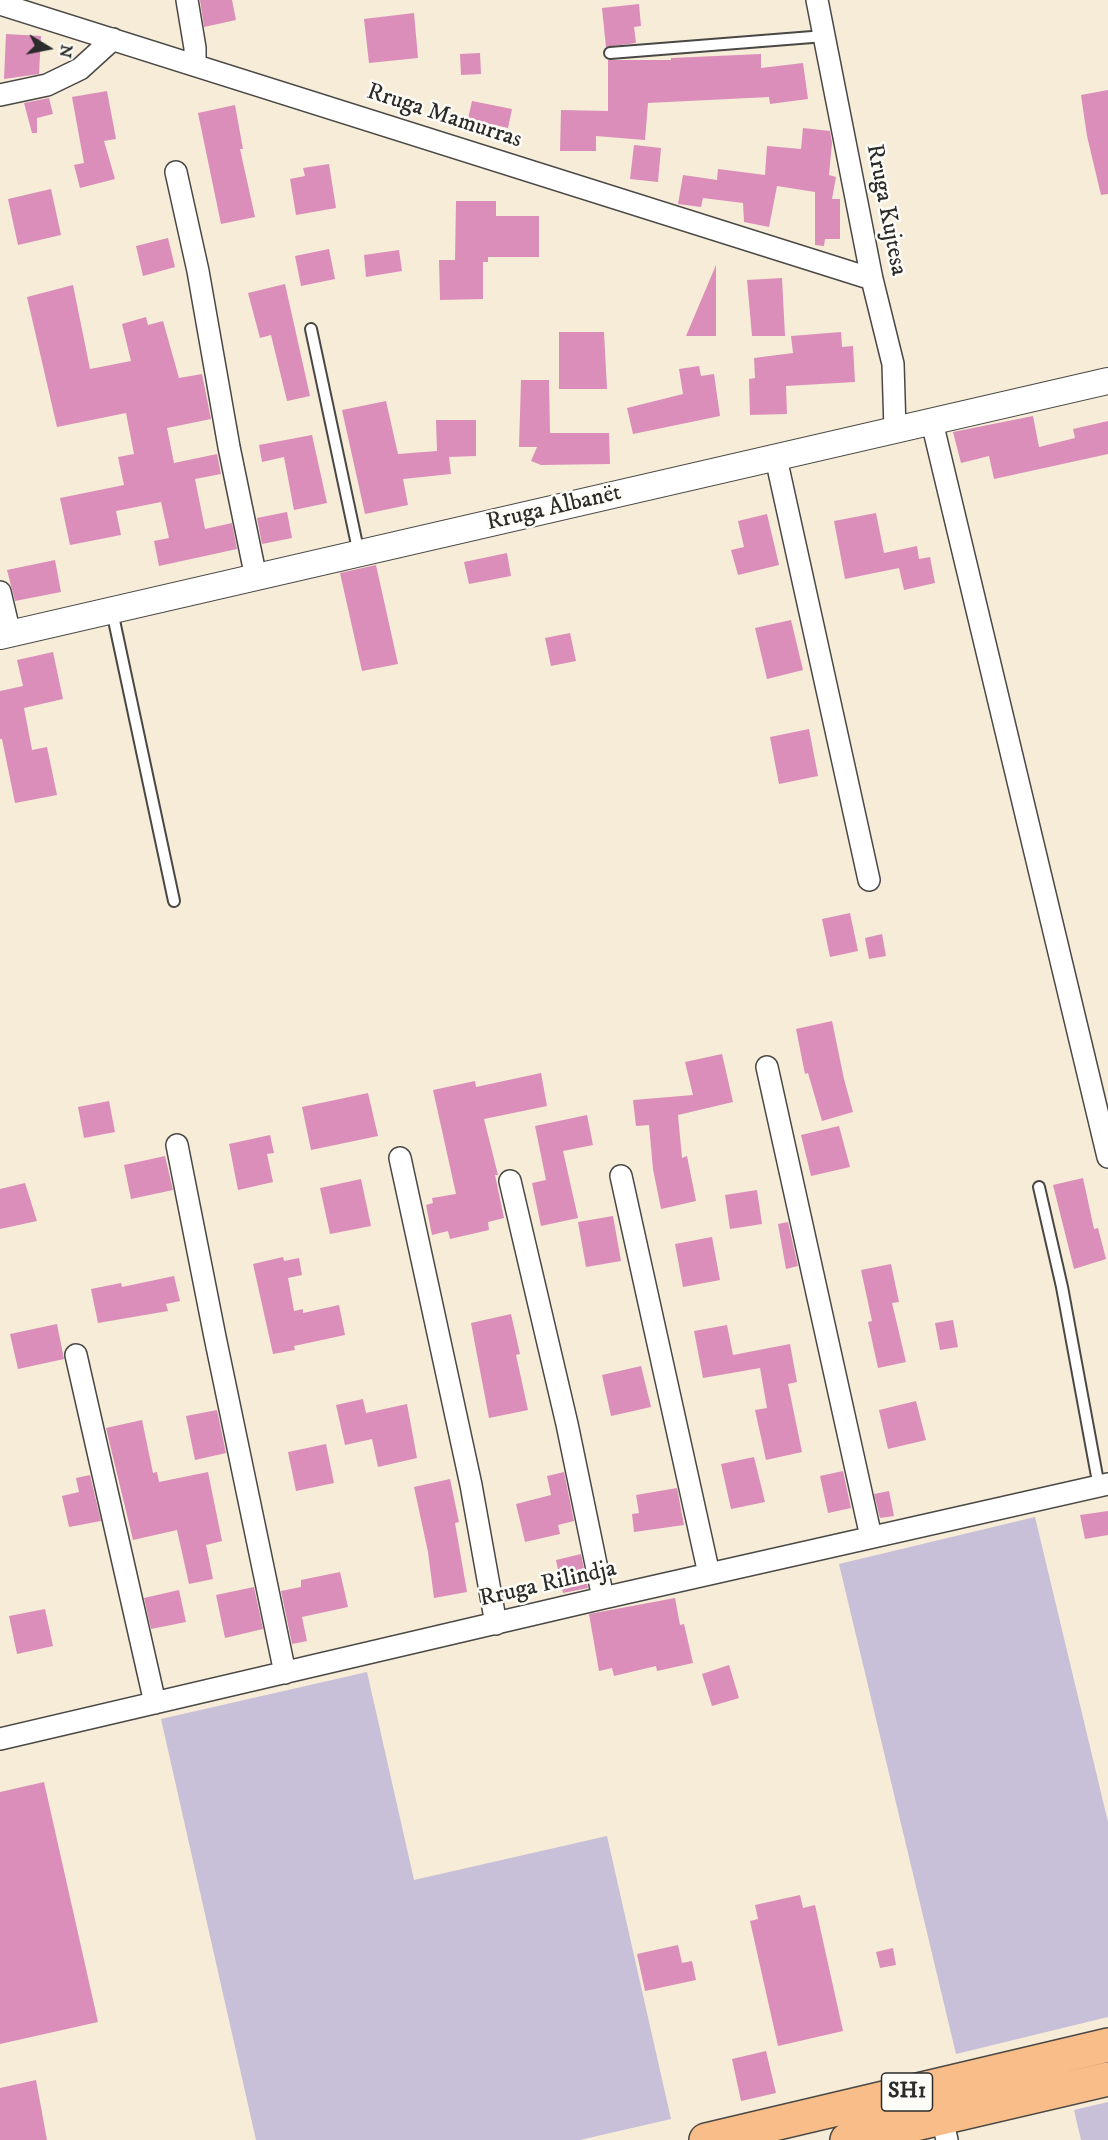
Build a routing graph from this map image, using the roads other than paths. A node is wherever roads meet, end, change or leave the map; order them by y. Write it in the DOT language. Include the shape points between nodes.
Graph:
graph roads {
  1 [pos="187,0"];
  2 [pos="817,0"];
  3 [pos="0,4"];
  4 [pos="825,36"];
  5 [pos="113,39"];
  6 [pos="610,53"];
  7 [pos="195,65"];
  8 [pos="0,95"];
  9 [pos="176,172"];
  10 [pos="872,279"];
  11 [pos="311,329"];
  12 [pos="1108,381"];
  13 [pos="932,422"];
  14 [pos="895,430"];
  15 [pos="776,458"];
  16 [pos="359,554"];
  17 [pos="256,578"];
  18 [pos="0,592"];
  19 [pos="112,610"];
  20 [pos="5,635"];
  21 [pos="868,880"];
  22 [pos="174,901"];
  23 [pos="767,1067"];
  24 [pos="177,1145"];
  25 [pos="1108,1157"];
  26 [pos="400,1158"];
  27 [pos="621,1176"];
  28 [pos="510,1180"];
  29 [pos="1039,1187"];
  30 [pos="76,1354"];
  31 [pos="1103,1486"];
  32 [pos="871,1537"];
  33 [pos="709,1574"];
  34 [pos="603,1598"];
  35 [pos="496,1624"];
  36 [pos="285,1673"];
  37 [pos="155,1703"];
  38 [pos="0,1739"];
  39 [pos="1108,2045"];
  40 [pos="1108,2079"];
  41 [pos="944,2129"];
  42 [pos="706,2140"];
  43 [pos="847,2140"];
  1 -- 7 [label="street"];
  2 -- 4 [label="street, Rruga Kujtesa"];
  3 -- 5 [label="street, Rruga Mamurras"];
  4 -- 6 [label="lane"];
  4 -- 10 [label="street, Rruga Kujtesa"];
  5 -- 7 [label="street, Rruga Mamurras"];
  5 -- 8 [label="street" via="80,69 47,86"];
  7 -- 10 [label="street, Rruga Mamurras"];
  9 -- 17 [label="street"];
  10 -- 14 [label="street, Rruga Kujtesa" via="893,364"];
  11 -- 16 [label="lane"];
  12 -- 13 [label="street, Rruga Albanët"];
  13 -- 14 [label="street, Rruga Albanët"];
  13 -- 25 [label="street"];
  14 -- 15 [label="street, Rruga Albanët"];
  15 -- 16 [label="street, Rruga Albanët"];
  15 -- 21 [label="street"];
  16 -- 17 [label="street, Rruga Albanët"];
  17 -- 19 [label="street, Rruga Albanët"];
  18 -- 20 [label="street"];
  19 -- 20 [label="street, Rruga Albanët"];
  19 -- 22 [label="lane"];
  23 -- 32 [label="street"];
  24 -- 36 [label="street"];
  26 -- 35 [label="street" via="471,1485"];
  27 -- 33 [label="street"];
  28 -- 34 [label="street"];
  29 -- 31 [label="lane"];
  30 -- 37 [label="street"];
  31 -- 32 [label="street, Rruga Rilindja"];
  32 -- 33 [label="street, Rruga Rilindja"];
  33 -- 34 [label="street, Rruga Rilindja"];
  34 -- 35 [label="street, Rruga Rilindja"];
  35 -- 36 [label="street, Rruga Rilindja"];
  36 -- 37 [label="street, Rruga Rilindja"];
  37 -- 38 [label="street, Rruga Rilindja"];
  39 -- 42 [label="main road, SH1"];
  40 -- 41 [label="main road, SH1"];
  41 -- 43 [label="main road, SH1"];
}
